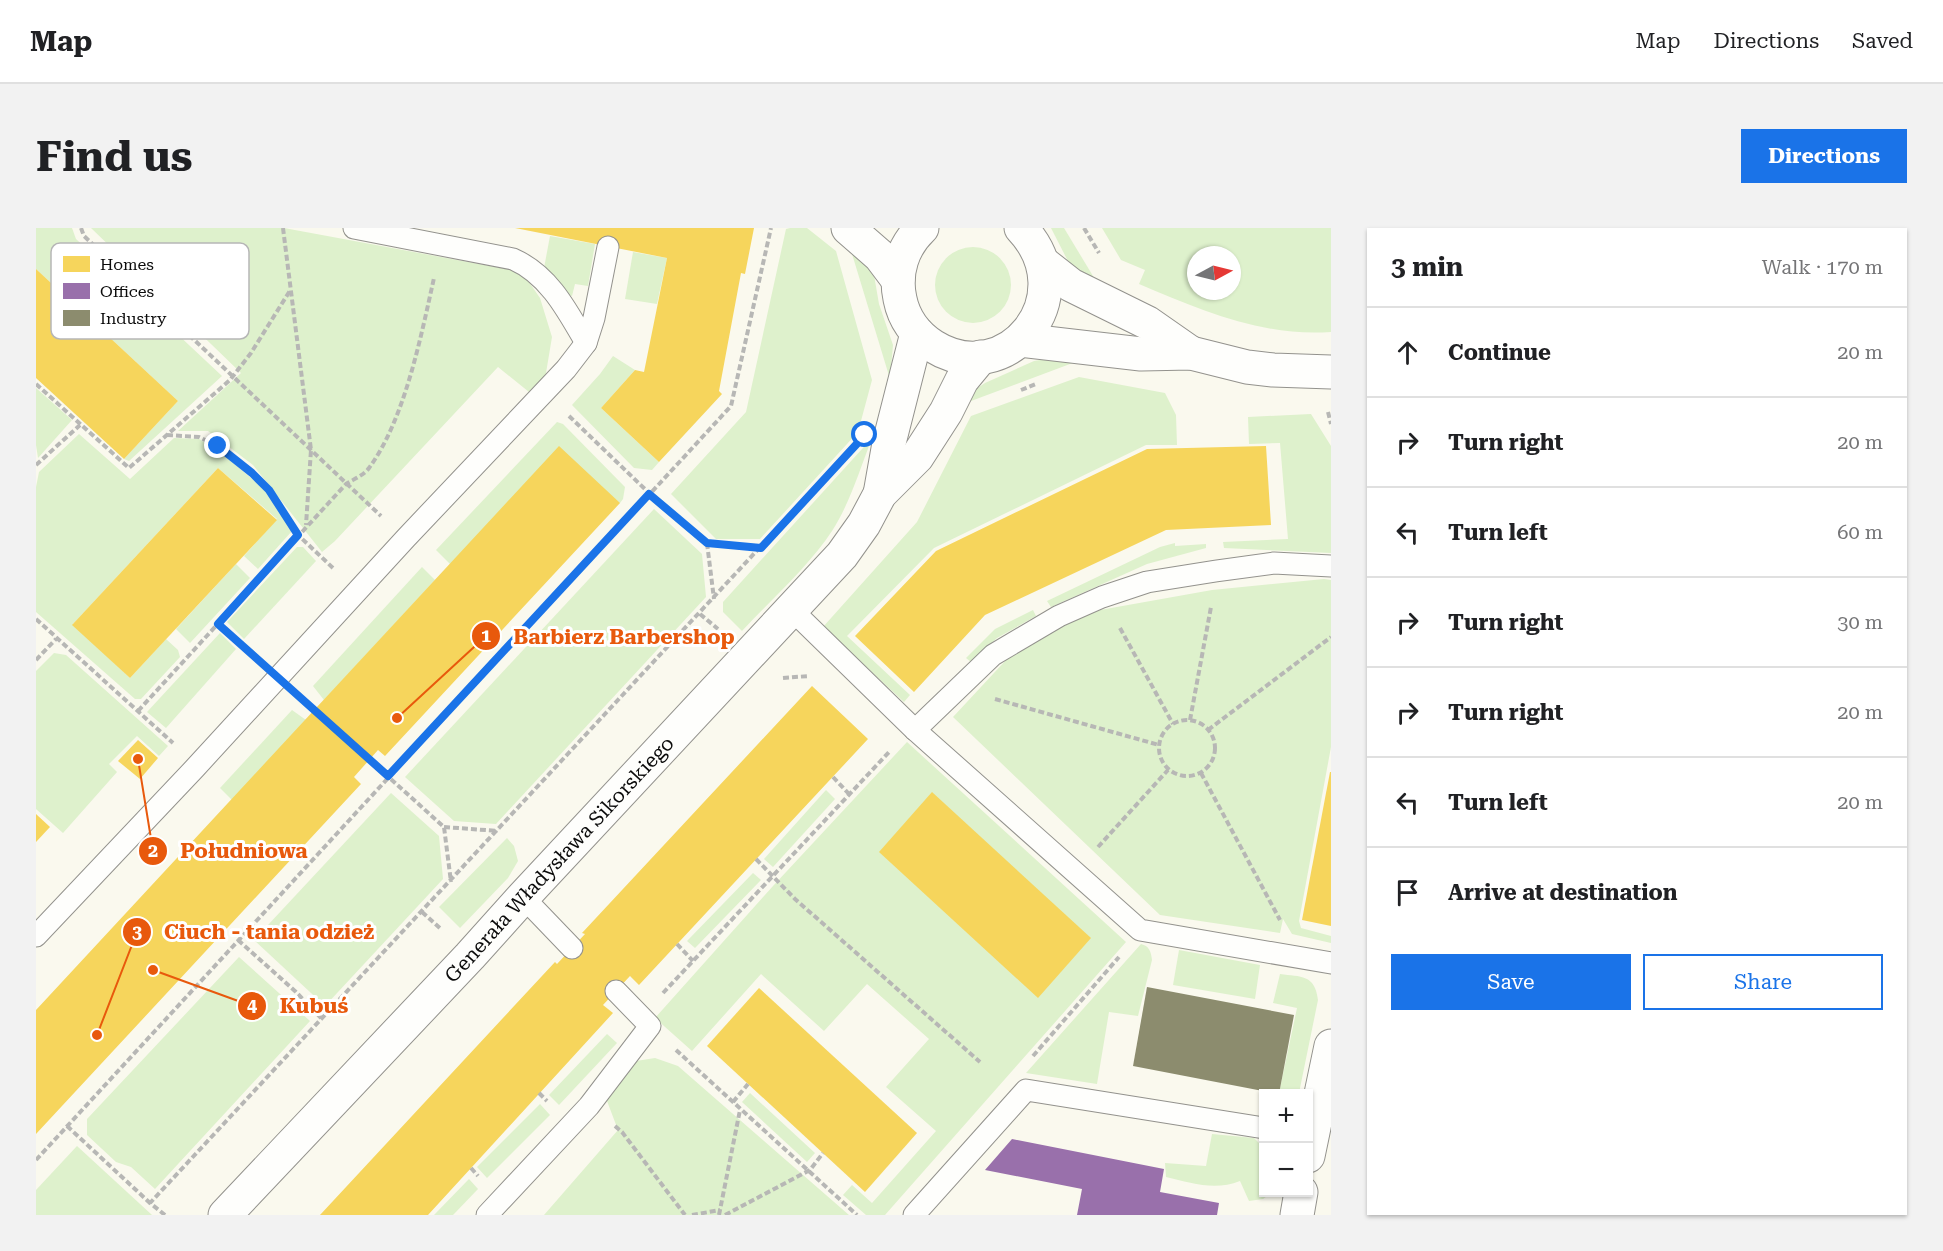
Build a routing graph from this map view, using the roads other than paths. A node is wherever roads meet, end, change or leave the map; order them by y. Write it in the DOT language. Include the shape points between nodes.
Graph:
graph roads {
  1 [pos="354,228"];
  2 [pos="848,228"];
  3 [pos="922,228"];
  4 [pos="1021,228"];
  5 [pos="608,247"];
  6 [pos="1043,263"];
  7 [pos="898,280"];
  8 [pos="916,333"];
  9 [pos="1020,340"];
  10 [pos="586,343"];
  11 [pos="1191,352"];
  12 [pos="981,357"];
  13 [pos="1331,372"];
  14 [pos="880,494"];
  15 [pos="1331,566"];
  16 [pos="792,610"];
  17 [pos="915,730"];
  18 [pos="523,897"];
  19 [pos="36,936"];
  20 [pos="572,948"];
  21 [pos="1331,963"];
  22 [pos="616,991"];
  23 [pos="1331,1046"];
  24 [pos="1259,1127"];
  25 [pos="1313,1128"];
  26 [pos="1300,1197"];
  27 [pos="225,1215"];
  28 [pos="487,1215"];
  29 [pos="914,1215"];
  30 [pos="1297,1215"];
  1 -- 10 [label="lane" via="513,259 544,280"];
  2 -- 7 [label="street" via="880,256"];
  3 -- 7 [label="street" via="910,241"];
  4 -- 6 [label="street"];
  5 -- 10 [label="lane"];
  6 -- 9 [label="street" via="1046,277 1042,305"];
  6 -- 11 [label="street" via="1071,285 1148,323"];
  7 -- 8 [label="street" via="902,309"];
  8 -- 12 [label="street" via="952,355"];
  8 -- 14 [label="street, Generała Władysława Sikorskiego"];
  9 -- 11 [label="street" via="1141,354"];
  9 -- 12 [label="street"];
  10 -- 19 [label="lane" via="544,393"];
  11 -- 13 [label="street" via="1247,367"];
  12 -- 14 [label="street, Generała Władysława Sikorskiego" via="962,380 917,457"];
  14 -- 16 [label="street, Generała Władysława Sikorskiego" via="842,555"];
  15 -- 17 [label="lane" via="1274,563 1216,570 1147,582 1102,597 1059,615 993,656"];
  16 -- 17 [label="lane"];
  16 -- 18 [label="street, Generała Władysława Sikorskiego"];
  17 -- 21 [label="lane" via="1140,930"];
  18 -- 20 [label="lane"];
  18 -- 27 [label="street, Generała Władysława Sikorskiego"];
  22 -- 28 [label="lane" via="650,1026 589,1106"];
  23 -- 25 [label="street"];
  24 -- 29 [label="lane" via="1026,1090"];
  26 -- 30 [label="street"];
}
